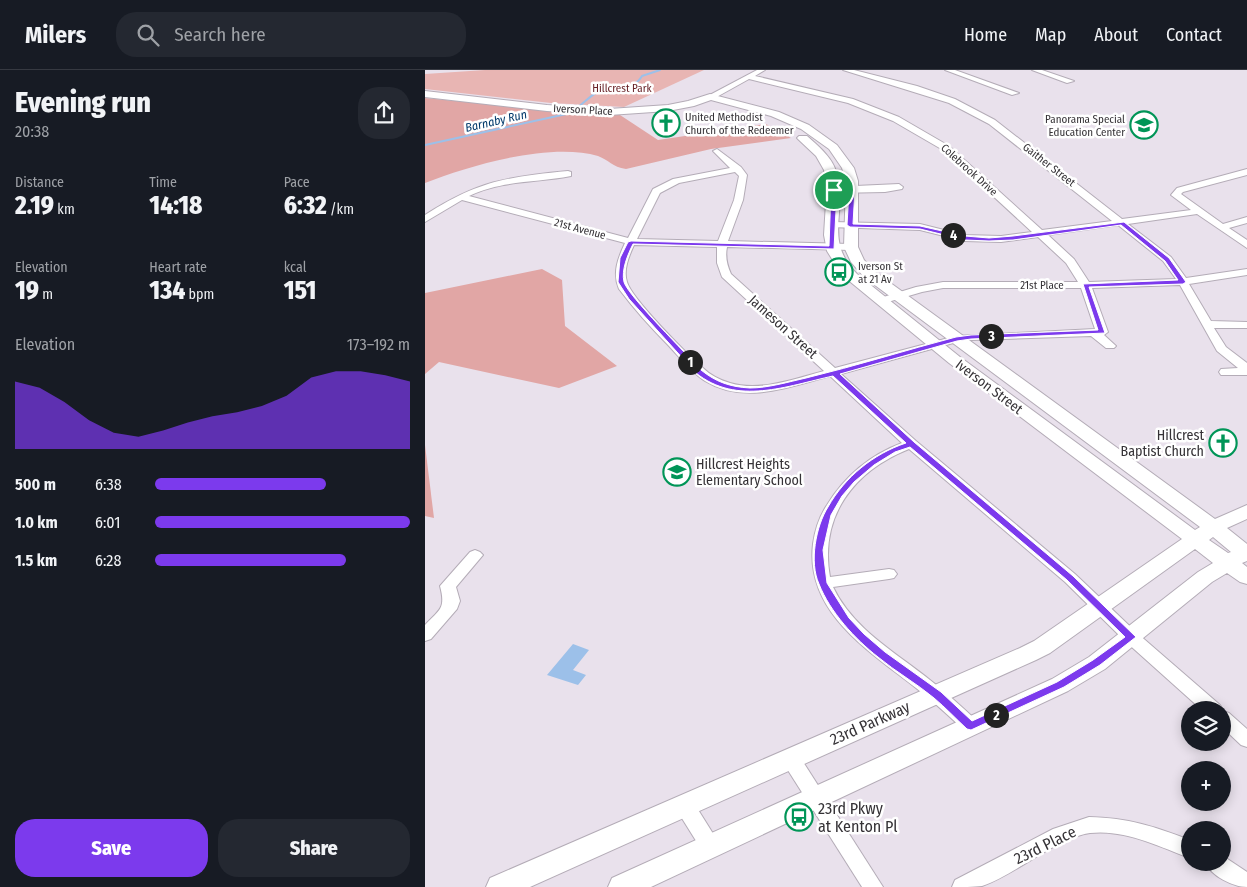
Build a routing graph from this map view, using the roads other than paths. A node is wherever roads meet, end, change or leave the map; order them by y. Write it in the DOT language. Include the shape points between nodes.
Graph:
graph roads {
  1 [pos="762,70"];
  2 [pos="845,70"];
  3 [pos="948,70"];
  4 [pos="1035,70"];
  5 [pos="748,77"];
  6 [pos="1070,81"];
  7 [pos="1015,93"];
  8 [pos="425,94"];
  9 [pos="706,99"];
  10 [pos="717,151"];
  11 [pos="738,169"];
  12 [pos="1247,172"];
  13 [pos="568,174"];
  14 [pos="899,187"];
  15 [pos="852,189"];
  16 [pos="834,190"];
  17 [pos="461,197"];
  18 [pos="1199,211"];
  19 [pos="425,219"];
  20 [pos="1247,220"];
  21 [pos="1123,223"];
  22 [pos="832,225"];
  23 [pos="850,225"];
  24 [pos="1222,227"];
  25 [pos="1041,234"];
  26 [pos="631,242"];
  27 [pos="723,244"];
  28 [pos="1247,245"];
  29 [pos="851,247"];
  30 [pos="832,248"];
  31 [pos="1247,272"];
  32 [pos="1183,282"];
  33 [pos="1085,285"];
  34 [pos="897,296"];
  35 [pos="881,300"];
  36 [pos="1207,324"];
  37 [pos="1247,325"];
  38 [pos="1099,332"];
  39 [pos="956,339"];
  40 [pos="935,345"];
  41 [pos="1110,346"];
  42 [pos="1247,370"];
  43 [pos="1225,372"];
  44 [pos="835,373"];
  45 [pos="911,444"];
  46 [pos="1247,511"];
  47 [pos="1213,527"];
  48 [pos="1195,540"];
  49 [pos="475,555"];
  50 [pos="1242,555"];
  51 [pos="889,574"];
  52 [pos="1247,577"];
  53 [pos="823,583"];
  54 [pos="1099,606"];
  55 [pos="425,635"];
  56 [pos="1131,637"];
  57 [pos="937,695"];
  58 [pos="1204,701"];
  59 [pos="1231,725"];
  60 [pos="971,726"];
  61 [pos="1247,740"];
  62 [pos="791,759"];
  63 [pos="817,798"];
  64 [pos="685,806"];
  65 [pos="1181,845"];
  66 [pos="710,846"];
  67 [pos="1229,871"];
  68 [pos="1247,883"];
  69 [pos="630,885"];
  70 [pos="500,887"];
  71 [pos="873,887"];
  72 [pos="962,887"];
  1 -- 5 [label="street"];
  2 -- 21 [label="street, Gaither Street" via="914,88 976,113 1007,132"];
  3 -- 7 [label="street"];
  4 -- 6 [label="street"];
  5 -- 9 [label="street"];
  5 -- 25 [label="street, Colebrook Drive" via="850,101 905,124 946,148"];
  8 -- 9 [label="main road, Iverson Place" via="609,112 661,109"];
  9 -- 15 [label="main road, Iverson Street" via="775,114 816,133 844,161 851,175"];
  9 -- 16 [label="main road" via="763,117 799,136 827,160 833,174"];
  10 -- 11 [label="street"];
  11 -- 26 [label="street" via="675,181 656,192"];
  11 -- 27 [label="street, Jameson Street" via="743,175 743,182"];
  12 -- 18 [label="street" via="1177,192 1177,196"];
  13 -- 17 [label="street" via="502,183"];
  14 -- 15 [label="street"];
  15 -- 16 [label="street"];
  15 -- 23 [label="main road, Iverson Street"];
  16 -- 22 [label="main road"];
  17 -- 19 [label="street"];
  17 -- 26 [label="street, 21st Avenue"];
  18 -- 21 [label="street"];
  18 -- 24 [label="street"];
  20 -- 24 [label="street"];
  21 -- 25 [label="street"];
  21 -- 32 [label="street, Gaither Street" via="1167,259"];
  22 -- 23 [label="street"];
  22 -- 30 [label="main road"];
  23 -- 25 [label="street" via="920,227 979,239"];
  23 -- 29 [label="main road, Iverson Street"];
  24 -- 28 [label="street"];
  25 -- 33 [label="street, Colebrook Drive" via="1079,270"];
  26 -- 27 [label="street, 21st Avenue"];
  26 -- 44 [label="street" via="623,258 621,282 631,297 711,381 749,390"];
  27 -- 30 [label="street, 21st Avenue"];
  27 -- 44 [label="street, Jameson Street" via="720,258 726,275"];
  29 -- 30 [label="street, 21st Avenue"];
  29 -- 34 [label="main road, Iverson Street" via="858,262"];
  30 -- 35 [label="main road, Iverson Street" via="843,268"];
  31 -- 32 [label="street, 21st Place"];
  32 -- 33 [label="street, 21st Place"];
  32 -- 36 [label="street, Gaither Street"];
  33 -- 34 [label="street, 21st Place" via="943,285"];
  33 -- 38 [label="street, Colebrook Drive"];
  34 -- 35 [label="street, 21st Place"];
  34 -- 39 [label="main road, Iverson Street"];
  35 -- 40 [label="main road, Iverson Street"];
  36 -- 37 [label="street"];
  36 -- 42 [label="street, Gaither Street" via="1221,349"];
  38 -- 39 [label="street"];
  38 -- 41 [label="street"];
  39 -- 40 [label="street"];
  39 -- 47 [label="main road, Iverson Street"];
  40 -- 44 [label="street"];
  40 -- 48 [label="main road, Iverson Street"];
  42 -- 43 [label="street"];
  44 -- 45 [label="street, Jameson Street"];
  45 -- 53 [label="street" via="892,450 872,464 851,480 839,495 827,515 818,550"];
  45 -- 54 [label="street, Jameson Street"];
  46 -- 47 [label="main road, 23rd Parkway"];
  47 -- 48 [label="main road, 23rd Parkway"];
  47 -- 50 [label="main road, Iverson Street"];
  48 -- 50 [label="main road, Iverson Street"];
  48 -- 54 [label="main road, 23rd Parkway"];
  49 -- 55 [label="street" via="448,586 452,601 449,608"];
  50 -- 52 [label="main road, Iverson Street"];
  50 -- 56 [label="main road" via="1205,576"];
  51 -- 53 [label="street"];
  53 -- 57 [label="street" via="860,636"];
  54 -- 56 [label="street, Jameson Street"];
  54 -- 57 [label="main road, 23rd Parkway" via="1028,654"];
  56 -- 58 [label="street, Jameson Street"];
  56 -- 60 [label="main road" via="1060,685"];
  57 -- 60 [label="street"];
  57 -- 62 [label="main road, 23rd Parkway"];
  59 -- 61 [label="street"];
  60 -- 63 [label="main road"];
  62 -- 63 [label="street"];
  62 -- 64 [label="main road, 23rd Parkway"];
  63 -- 66 [label="main road"];
  63 -- 71 [label="street"];
  64 -- 66 [label="street"];
  64 -- 70 [label="main road, 23rd Parkway"];
  65 -- 72 [label="street, 23rd Place" via="1137,830 1089,825 1060,835"];
  66 -- 69 [label="main road"];
  67 -- 68 [label="street"];
}
